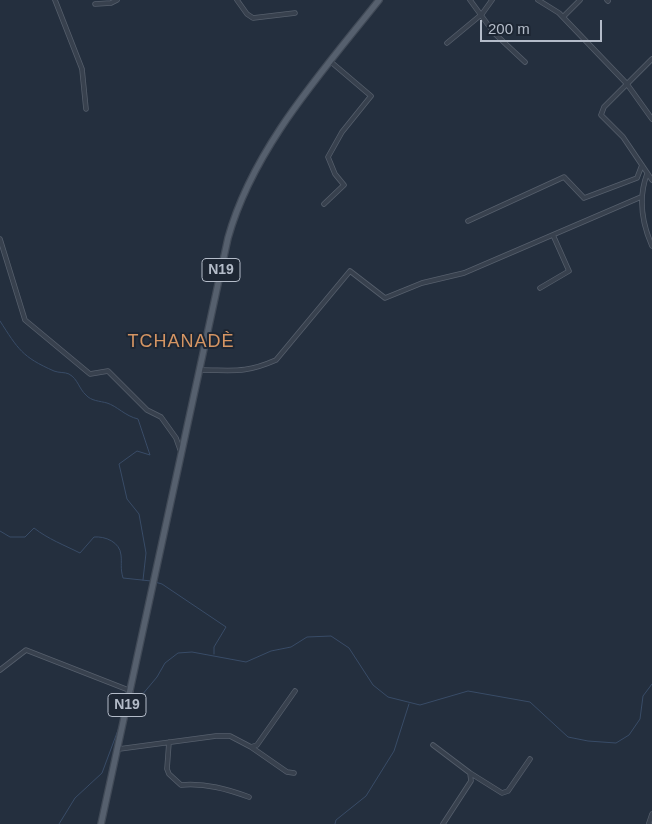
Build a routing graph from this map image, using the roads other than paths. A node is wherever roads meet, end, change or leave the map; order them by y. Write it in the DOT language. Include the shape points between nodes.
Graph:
graph roads {
  1 [pos="55,0"];
  2 [pos="117,0"];
  3 [pos="237,0"];
  4 [pos="379,0"];
  5 [pos="470,0"];
  6 [pos="492,0"];
  7 [pos="538,0"];
  8 [pos="580,0"];
  9 [pos="97,3"];
  10 [pos="295,13"];
  11 [pos="482,14"];
  12 [pos="563,17"];
  13 [pos="447,43"];
  14 [pos="652,59"];
  15 [pos="331,62"];
  16 [pos="525,62"];
  17 [pos="627,84"];
  18 [pos="86,109"];
  19 [pos="652,119"];
  20 [pos="642,165"];
  21 [pos="648,173"];
  22 [pos="652,180"];
  23 [pos="641,197"];
  24 [pos="324,204"];
  25 [pos="468,221"];
  26 [pos="553,235"];
  27 [pos="0,239"];
  28 [pos="652,246"];
  29 [pos="540,288"];
  30 [pos="200,370"];
  31 [pos="182,453"];
  32 [pos="0,670"];
  33 [pos="131,691"];
  34 [pos="295,691"];
  35 [pos="168,742"];
  36 [pos="433,745"];
  37 [pos="251,747"];
  38 [pos="118,749"];
  39 [pos="530,759"];
  40 [pos="294,773"];
  41 [pos="470,773"];
  42 [pos="250,797"];
  43 [pos="652,814"];
  44 [pos="649,823"];
  45 [pos="101,824"];
  46 [pos="443,824"];
  1 -- 18 [label="street" via="82,69"];
  2 -- 9 [label="street"];
  3 -- 10 [label="street" via="253,18"];
  4 -- 15 [label="main road, N19"];
  5 -- 11 [label="street"];
  6 -- 11 [label="street"];
  7 -- 12 [label="street"];
  8 -- 12 [label="street"];
  11 -- 13 [label="street"];
  11 -- 16 [label="street" via="494,33"];
  12 -- 17 [label="street"];
  14 -- 17 [label="street"];
  15 -- 24 [label="street" via="371,96 342,132 328,157 344,185"];
  15 -- 30 [label="main road, N19" via="265,151 247,184 228,238"];
  17 -- 19 [label="street"];
  17 -- 20 [label="street" via="604,107 601,115"];
  20 -- 21 [label="street"];
  20 -- 25 [label="street" via="637,178 584,198 564,177"];
  21 -- 22 [label="street"];
  21 -- 23 [label="street"];
  23 -- 26 [label="street"];
  23 -- 28 [label="street" via="646,232"];
  26 -- 29 [label="street" via="569,271"];
  26 -- 30 [label="street" via="464,273 422,283 385,298 350,271 276,360 237,372"];
  27 -- 31 [label="street" via="25,320 90,374 108,371 148,410 161,417"];
  30 -- 31 [label="main road, N19"];
  31 -- 33 [label="main road, N19"];
  32 -- 33 [label="street" via="26,650"];
  33 -- 38 [label="main road, N19"];
  34 -- 37 [label="street" via="257,745"];
  35 -- 37 [label="street" via="230,736"];
  35 -- 38 [label="street"];
  35 -- 42 [label="street" via="168,774 181,785 228,789"];
  36 -- 41 [label="street"];
  37 -- 40 [label="street" via="287,772"];
  38 -- 45 [label="main road, N19"];
  39 -- 41 [label="street" via="508,791 502,793"];
  41 -- 46 [label="street" via="471,780"];
  43 -- 44 [label="street"];
}
